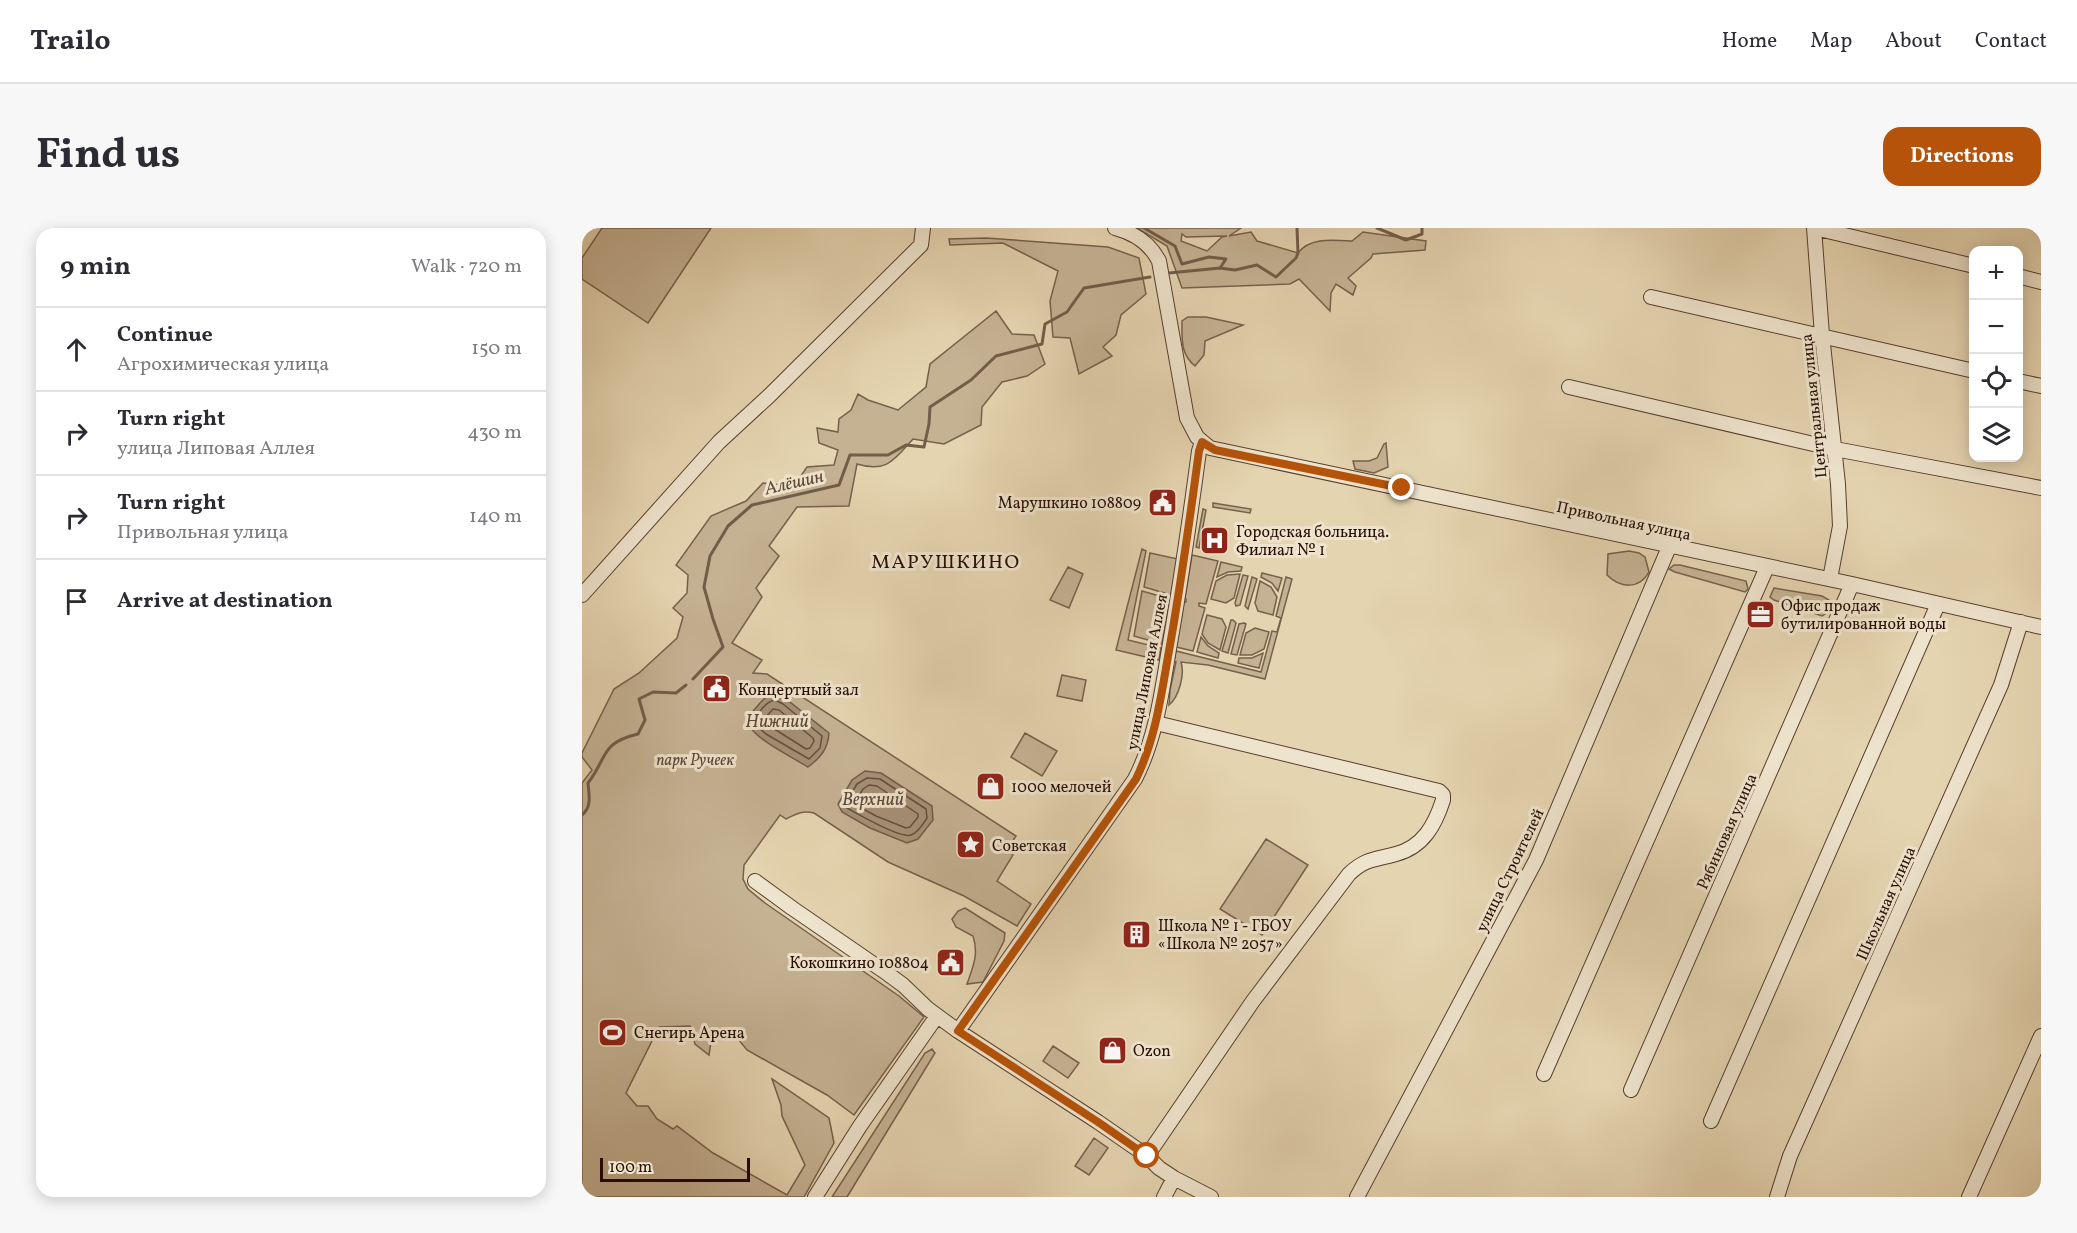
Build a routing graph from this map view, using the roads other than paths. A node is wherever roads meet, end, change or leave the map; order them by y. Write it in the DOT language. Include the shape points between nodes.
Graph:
graph roads {
  1 [pos="923,228"];
  2 [pos="1115,228"];
  3 [pos="1815,228"];
  4 [pos="1969,265"];
  5 [pos="2023,277"];
  6 [pos="2041,282"];
  7 [pos="1651,297"];
  8 [pos="1822,335"];
  9 [pos="1969,369"];
  10 [pos="2023,382"];
  11 [pos="2041,386"];
  12 [pos="1569,387"];
  13 [pos="1202,442"];
  14 [pos="1835,449"];
  15 [pos="2041,488"];
  16 [pos="1669,547"];
  17 [pos="1767,567"];
  18 [pos="1830,579"];
  19 [pos="1852,584"];
  20 [pos="582,595"];
  21 [pos="1938,604"];
  22 [pos="2021,622"];
  23 [pos="2041,627"];
  24 [pos="1156,723"];
  25 [pos="755,880"];
  26 [pos="937,1016"];
  27 [pos="958,1031"];
  28 [pos="2041,1036"];
  29 [pos="1544,1074"];
  30 [pos="1631,1090"];
  31 [pos="1711,1121"];
  32 [pos="1147,1156"];
  33 [pos="1174,1178"];
  34 [pos="815,1197"];
  35 [pos="1164,1197"];
  36 [pos="1211,1197"];
  37 [pos="1357,1197"];
  38 [pos="1777,1197"];
  39 [pos="1969,1197"];
  1 -- 20 [label="street" via="921,245 719,442"];
  2 -- 13 [label="street" via="1152,249 1160,265 1185,408 1191,428"];
  3 -- 4 [label="street"];
  3 -- 8 [label="street, Центральная улица"];
  5 -- 6 [label="street"];
  7 -- 8 [label="street"];
  8 -- 9 [label="street"];
  8 -- 14 [label="street, Центральная улица"];
  10 -- 11 [label="street"];
  12 -- 14 [label="street"];
  13 -- 16 [label="street, Привольная улица" via="1215,450"];
  13 -- 24 [label="street, улица Липовая Аллея"];
  14 -- 15 [label="street"];
  14 -- 18 [label="street, Центральная улица" via="1840,526"];
  16 -- 17 [label="street, Привольная улица"];
  16 -- 37 [label="street, улица Строителей" via="1536,860"];
  17 -- 18 [label="street, Привольная улица"];
  17 -- 29 [label="street"];
  18 -- 19 [label="street, Привольная улица"];
  19 -- 21 [label="street, Привольная улица"];
  19 -- 30 [label="street, Рябиновая улица"];
  21 -- 22 [label="street, Привольная улица"];
  21 -- 31 [label="street"];
  22 -- 23 [label="street, Привольная улица"];
  22 -- 38 [label="street, Школьная улица" via="2001,685 1790,1156"];
  24 -- 27 [label="street, улица Липовая Аллея" via="1136,779"];
  24 -- 32 [label="street" via="1439,790 1443,800 1428,834 1416,846 1369,860 1349,874 1253,1001"];
  25 -- 26 [label="street" via="896,979"];
  26 -- 27 [label="street"];
  26 -- 34 [label="street"];
  27 -- 32 [label="street"];
  28 -- 39 [label="street"];
  32 -- 33 [label="street"];
  33 -- 35 [label="street"];
  33 -- 36 [label="street"];
}
